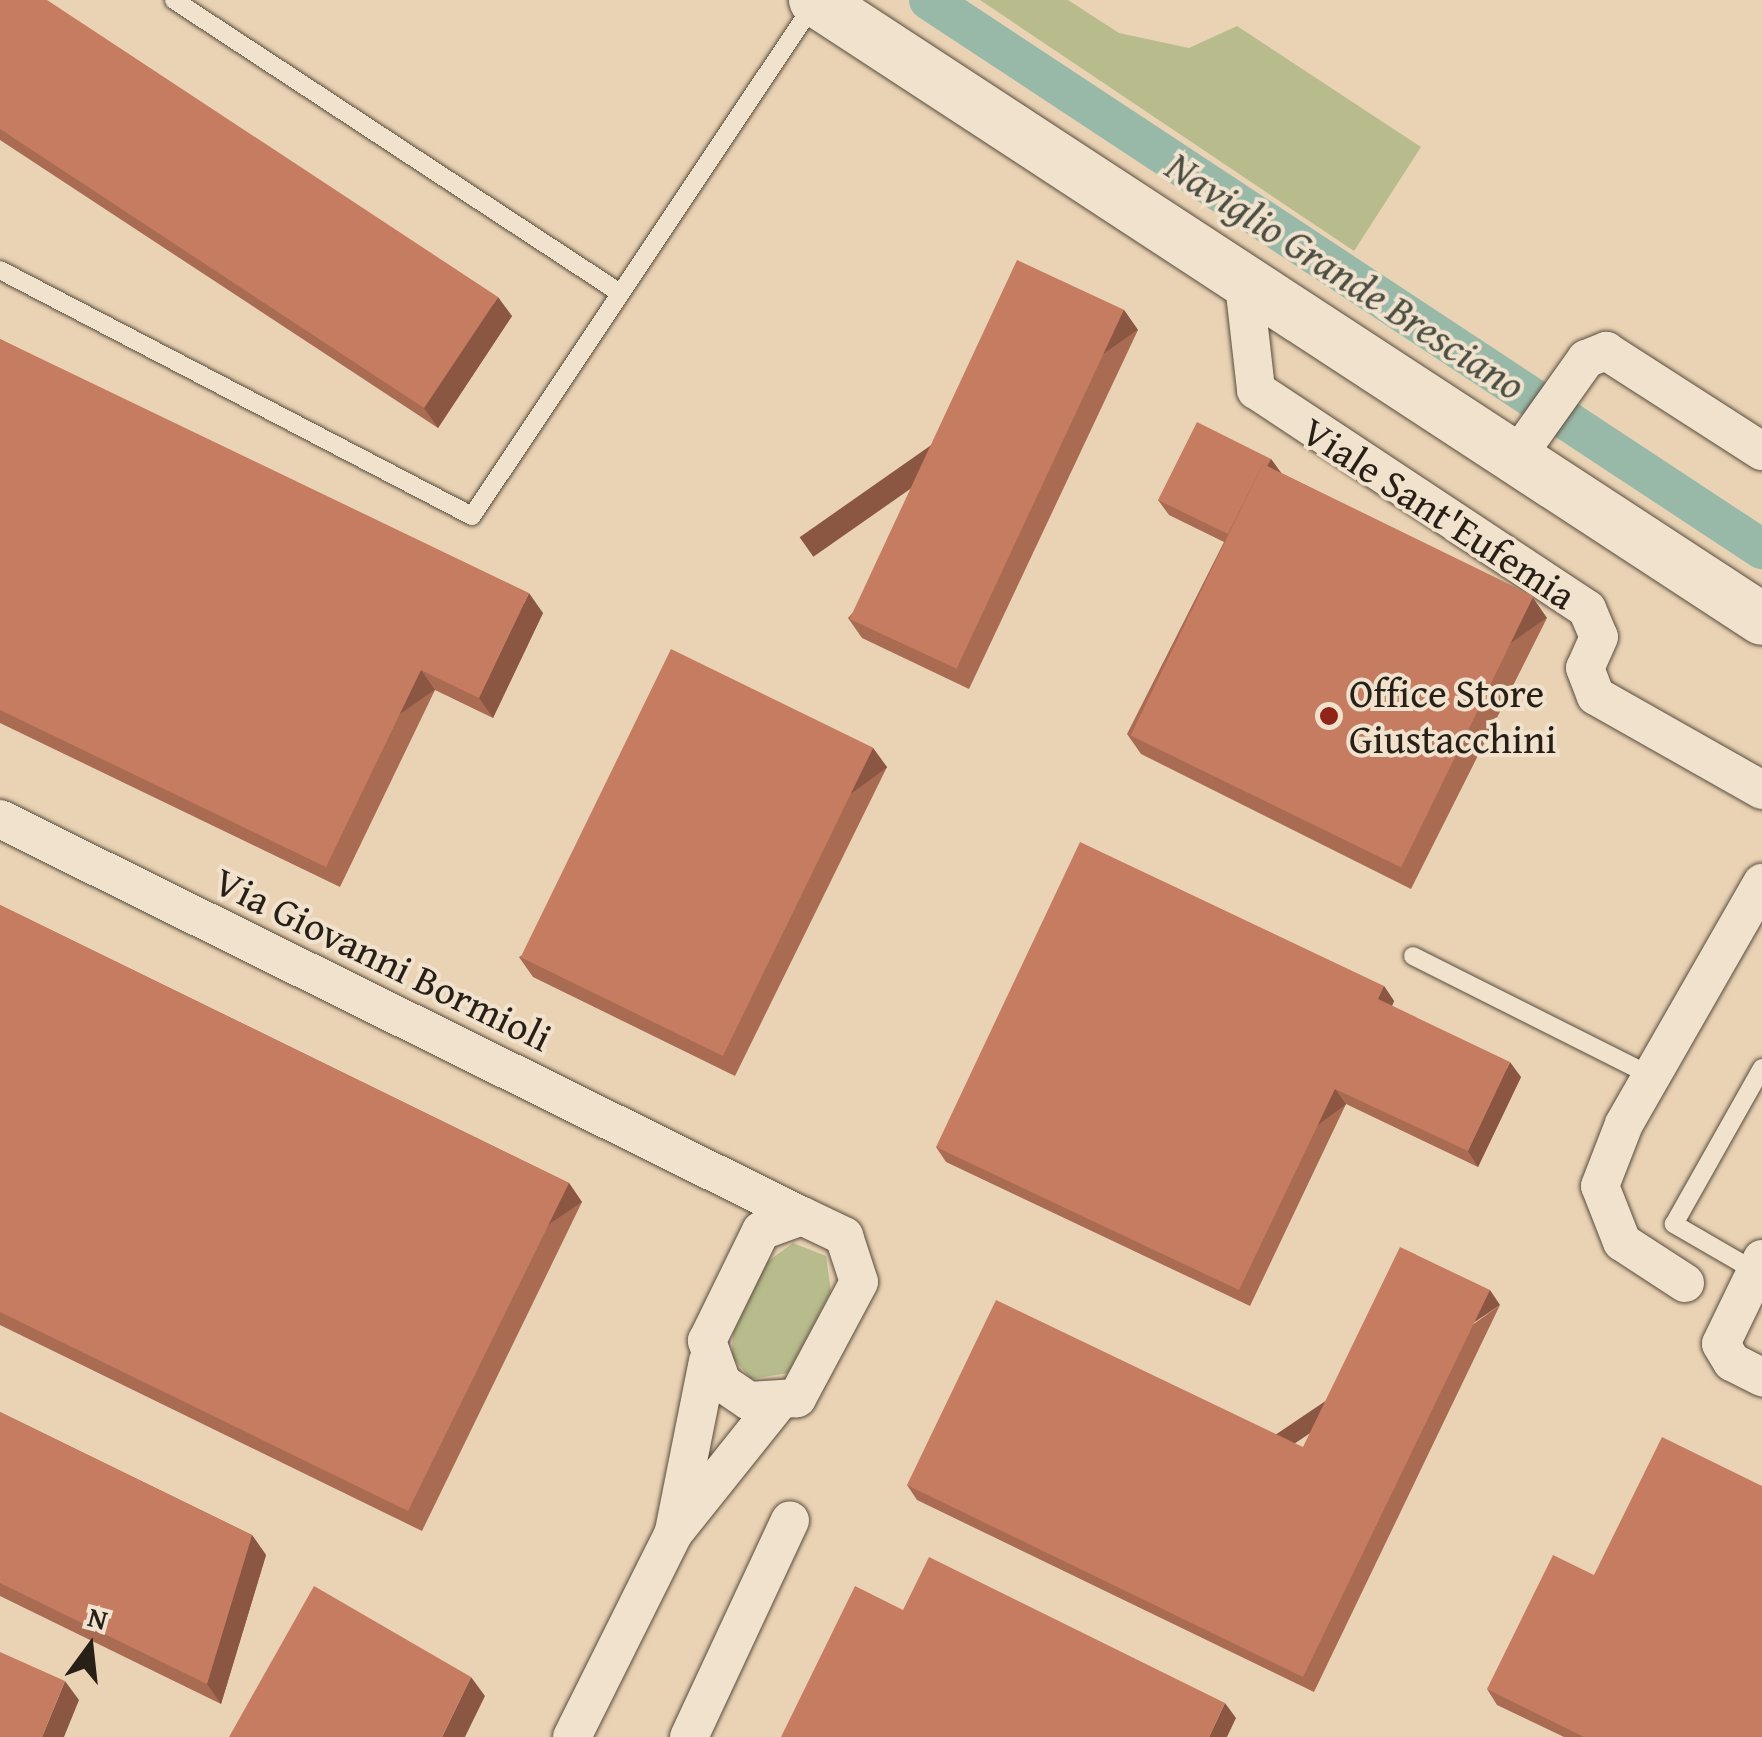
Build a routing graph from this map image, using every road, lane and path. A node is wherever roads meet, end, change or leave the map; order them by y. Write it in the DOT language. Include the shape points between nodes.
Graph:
graph roads {
  1 [pos="174,0"];
  2 [pos="816,0"];
  3 [pos="0,270"];
  4 [pos="1244,284"];
  5 [pos="620,293"];
  6 [pos="1527,442"];
  7 [pos="1762,451"];
  8 [pos="1762,619"];
  9 [pos="1758,779"];
  10 [pos="0,820"];
  11 [pos="1762,883"];
  12 [pos="1753,922"];
  13 [pos="1413,956"];
  14 [pos="1762,1068"];
  15 [pos="1652,1076"];
  16 [pos="726,1180"];
  17 [pos="802,1216"];
  18 [pos="761,1231"];
  19 [pos="1759,1265"];
  20 [pos="1684,1283"];
  21 [pos="708,1361"];
  22 [pos="1762,1377"];
  23 [pos="776,1405"];
  24 [pos="790,1520"];
  25 [pos="674,1534"];
  26 [pos="572,1737"];
  27 [pos="688,1737"];
  1 -- 5 [label="lane"];
  2 -- 4 [label="main road"];
  2 -- 5 [label="lane"];
  3 -- 5 [label="lane" via="472,516"];
  4 -- 6 [label="main road"];
  4 -- 9 [label="street, Viale Sant'Eufemia" via="1256,390 1587,609 1598,637 1586,668 1596,696"];
  6 -- 7 [label="street" via="1577,372 1606,351"];
  6 -- 8 [label="main road"];
  10 -- 16 [label="street, Via Giovanni Bormioli"];
  11 -- 12 [label="street"];
  12 -- 15 [label="street"];
  13 -- 15 [label="lane"];
  14 -- 19 [label="lane" via="1674,1224"];
  15 -- 20 [label="street" via="1600,1186 1622,1242"];
  16 -- 17 [label="street, Via Giovanni Bormioli"];
  16 -- 18 [label="street, Via Giovanni Bormioli"];
  17 -- 18 [label="street"];
  17 -- 23 [label="street, Via Giovanni Bormioli" via="844,1236 859,1282 810,1382"];
  18 -- 21 [label="street, Via Giovanni Bormioli" via="707,1341"];
  19 -- 22 [label="street" via="1722,1344 1732,1362"];
  21 -- 23 [label="street" via="736,1392"];
  21 -- 25 [label="street, Via Giovanni Bormioli"];
  23 -- 25 [label="street, Via Giovanni Bormioli"];
  24 -- 27 [label="street"];
  25 -- 26 [label="street, Via Giovanni Bormioli"];
}
